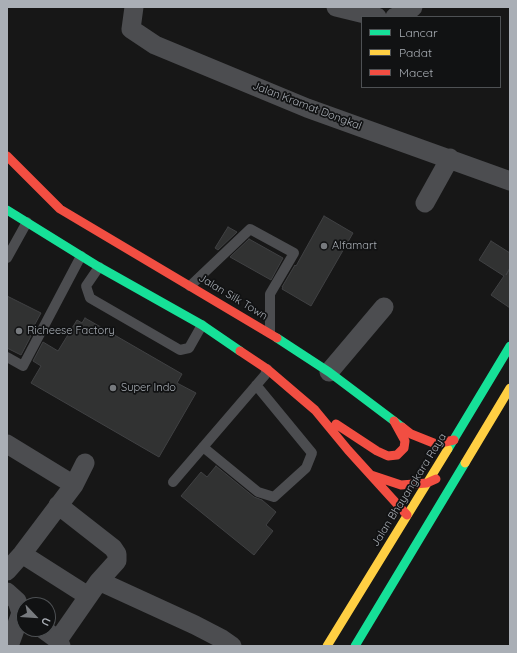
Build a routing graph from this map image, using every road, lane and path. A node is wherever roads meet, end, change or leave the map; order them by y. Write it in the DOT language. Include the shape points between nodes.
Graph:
graph roads {
  1 [pos="134,7"];
  2 [pos="336,7"];
  3 [pos="373,16"];
  4 [pos="7,156"];
  5 [pos="450,158"];
  6 [pos="510,180"];
  7 [pos="425,203"];
  8 [pos="8,213"];
  9 [pos="27,222"];
  10 [pos="81,256"];
  11 [pos="7,258"];
  12 [pos="99,267"];
  13 [pos="190,286"];
  14 [pos="384,307"];
  15 [pos="202,325"];
  16 [pos="270,333"];
  17 [pos="510,346"];
  18 [pos="7,357"];
  19 [pos="267,368"];
  20 [pos="329,372"];
  21 [pos="256,385"];
  22 [pos="510,388"];
  23 [pos="315,410"];
  24 [pos="394,421"];
  25 [pos="454,440"];
  26 [pos="7,444"];
  27 [pos="203,447"];
  28 [pos="85,463"];
  29 [pos="460,471"];
  30 [pos="370,475"];
  31 [pos="173,482"];
  32 [pos="427,483"];
  33 [pos="74,485"];
  34 [pos="58,505"];
  35 [pos="407,515"];
  36 [pos="22,554"];
  37 [pos="7,571"];
  38 [pos="99,581"];
  39 [pos="7,592"];
  40 [pos="88,596"];
  41 [pos="16,600"];
  42 [pos="16,629"];
  43 [pos="54,638"];
  44 [pos="9,646"];
  45 [pos="232,646"];
  46 [pos="327,646"];
  47 [pos="355,646"];
  1 -- 5 [label="street, Jalan Kramat Dongkal" via="131,30 155,45 307,108"];
  2 -- 3 [label="street"];
  4 -- 13 [label="main road, Jalan Silk Town" via="60,209"];
  5 -- 6 [label="street, Jalan Kramat Dongkal"];
  5 -- 7 [label="street"];
  8 -- 9 [label="main road"];
  9 -- 10 [label="main road"];
  9 -- 11 [label="lane"];
  10 -- 12 [label="main road"];
  10 -- 18 [label="lane" via="23,366"];
  12 -- 15 [label="main road"];
  12 -- 15 [label="lane" via="86,286 90,298 180,350 189,348"];
  13 -- 16 [label="main road, Jalan Silk Town"];
  13 -- 16 [label="lane" via="250,229 294,253 270,294"];
  14 -- 20 [label="street"];
  15 -- 19 [label="main road"];
  16 -- 20 [label="main road, Jalan Silk Town"];
  17 -- 25 [label="main road, Jalan Bhayangkara Raya"];
  19 -- 21 [label="lane" via="265,375"];
  19 -- 23 [label="main road"];
  20 -- 24 [label="main road, Jalan Silk Town"];
  21 -- 27 [label="lane"];
  21 -- 27 [label="lane" via="312,452 306,468 274,497 258,492"];
  22 -- 29 [label="main road"];
  23 -- 24 [label="main road" via="388,456 397,455 404,448 405,441"];
  23 -- 30 [label="main road"];
  24 -- 25 [label="main road, Jalan Silk Town" via="411,434 436,444"];
  25 -- 32 [label="main road, Jalan Bhayangkara Raya"];
  26 -- 33 [label="street"];
  27 -- 31 [label="lane"];
  28 -- 33 [label="street"];
  29 -- 32 [label="main road"];
  29 -- 47 [label="main road"];
  30 -- 32 [label="main road" via="401,485"];
  30 -- 35 [label="main road"];
  32 -- 35 [label="main road, Jalan Bhayangkara Raya"];
  33 -- 34 [label="street"];
  34 -- 36 [label="street"];
  34 -- 38 [label="street" via="113,548 117,554 117,561"];
  35 -- 46 [label="main road, Jalan Bhayangkara Raya"];
  36 -- 37 [label="street"];
  36 -- 40 [label="street"];
  38 -- 40 [label="street"];
  38 -- 45 [label="street" via="195,625"];
  39 -- 41 [label="street"];
  40 -- 43 [label="street"];
  42 -- 44 [label="street"];
}
